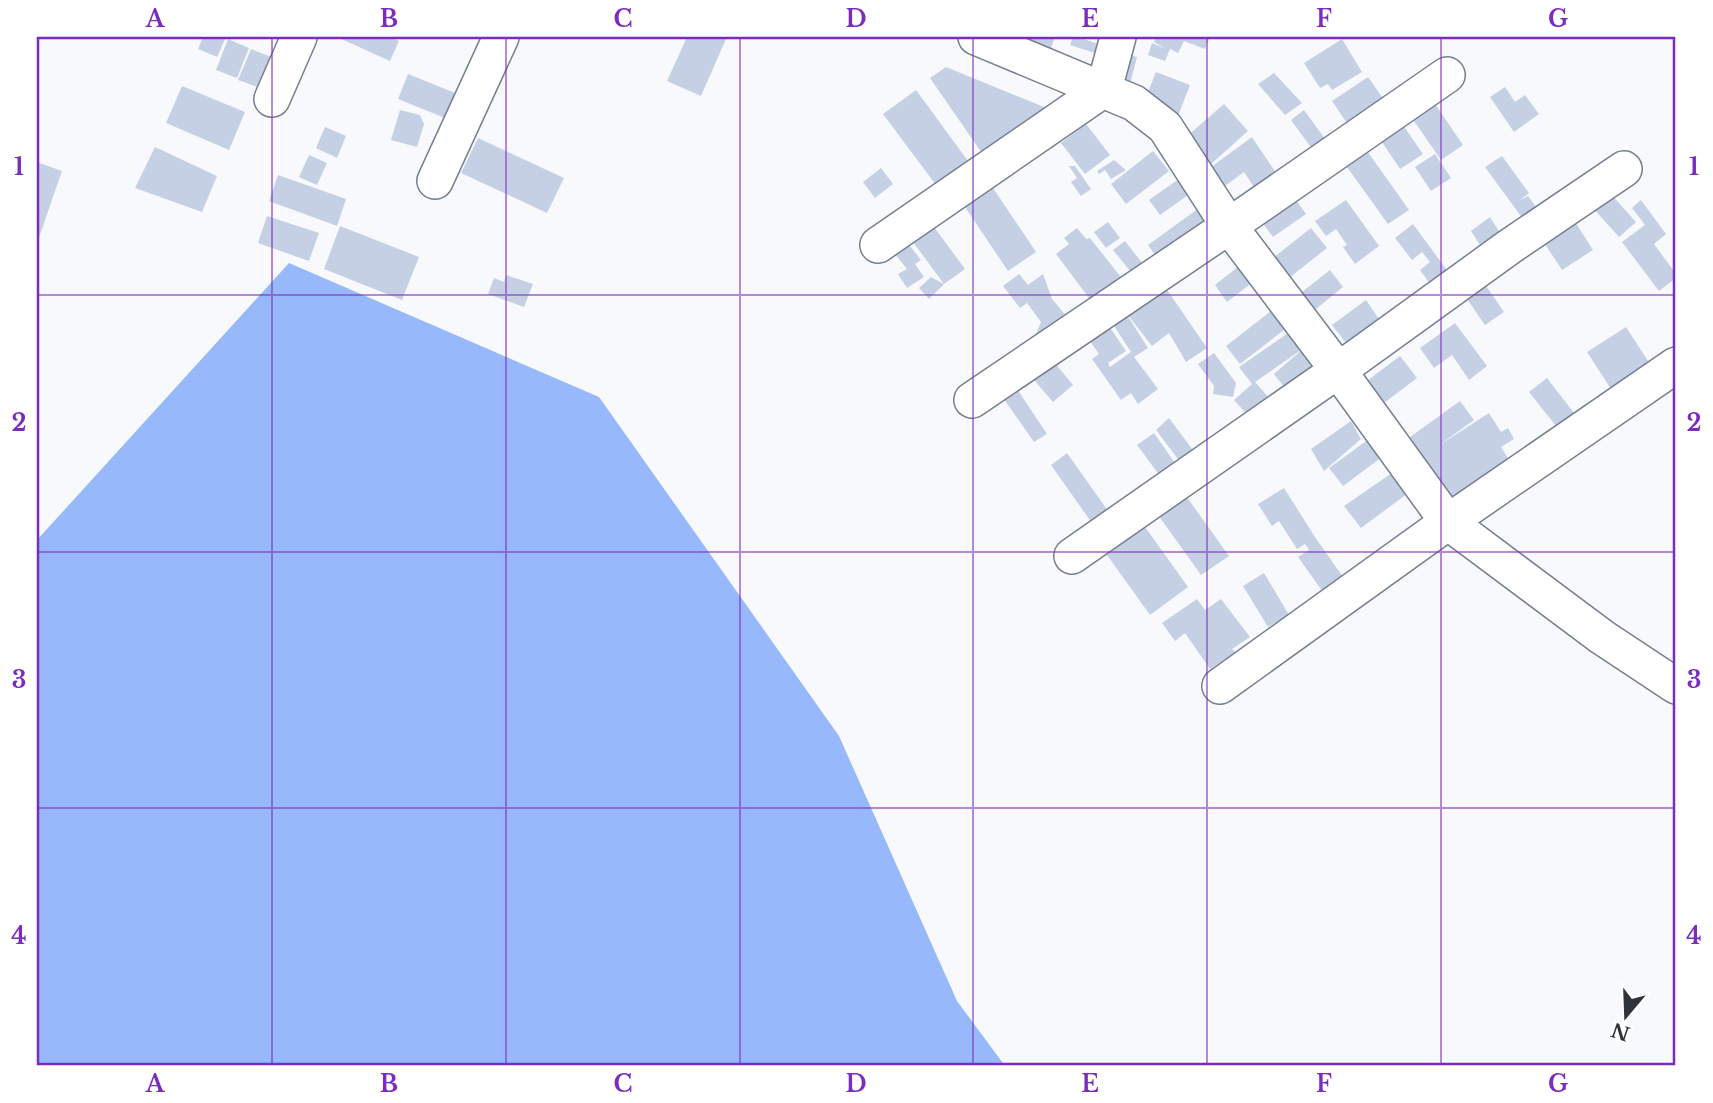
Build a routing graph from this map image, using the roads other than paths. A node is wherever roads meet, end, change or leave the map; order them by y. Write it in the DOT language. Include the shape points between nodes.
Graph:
graph roads {
  1 [pos="299,37"];
  2 [pos="501,37"];
  3 [pos="976,37"];
  4 [pos="1118,37"];
  5 [pos="1447,75"];
  6 [pos="1104,89"];
  7 [pos="272,99"];
  8 [pos="1624,169"];
  9 [pos="435,181"];
  10 [pos="1229,226"];
  11 [pos="878,245"];
  12 [pos="1676,365"];
  13 [pos="1338,370"];
  14 [pos="972,400"];
  15 [pos="1448,522"];
  16 [pos="1072,556"];
  17 [pos="1676,686"];
  18 [pos="1220,687"];
  1 -- 7 [label="street"];
  2 -- 9 [label="street"];
  3 -- 6 [label="street"];
  4 -- 6 [label="street"];
  5 -- 10 [label="street"];
  6 -- 10 [label="street" via="1134,103 1165,127"];
  6 -- 11 [label="street"];
  8 -- 13 [label="street"];
  10 -- 13 [label="street"];
  10 -- 14 [label="street"];
  12 -- 15 [label="street"];
  13 -- 15 [label="street"];
  13 -- 16 [label="street"];
  15 -- 17 [label="street"];
  15 -- 18 [label="street"];
}
